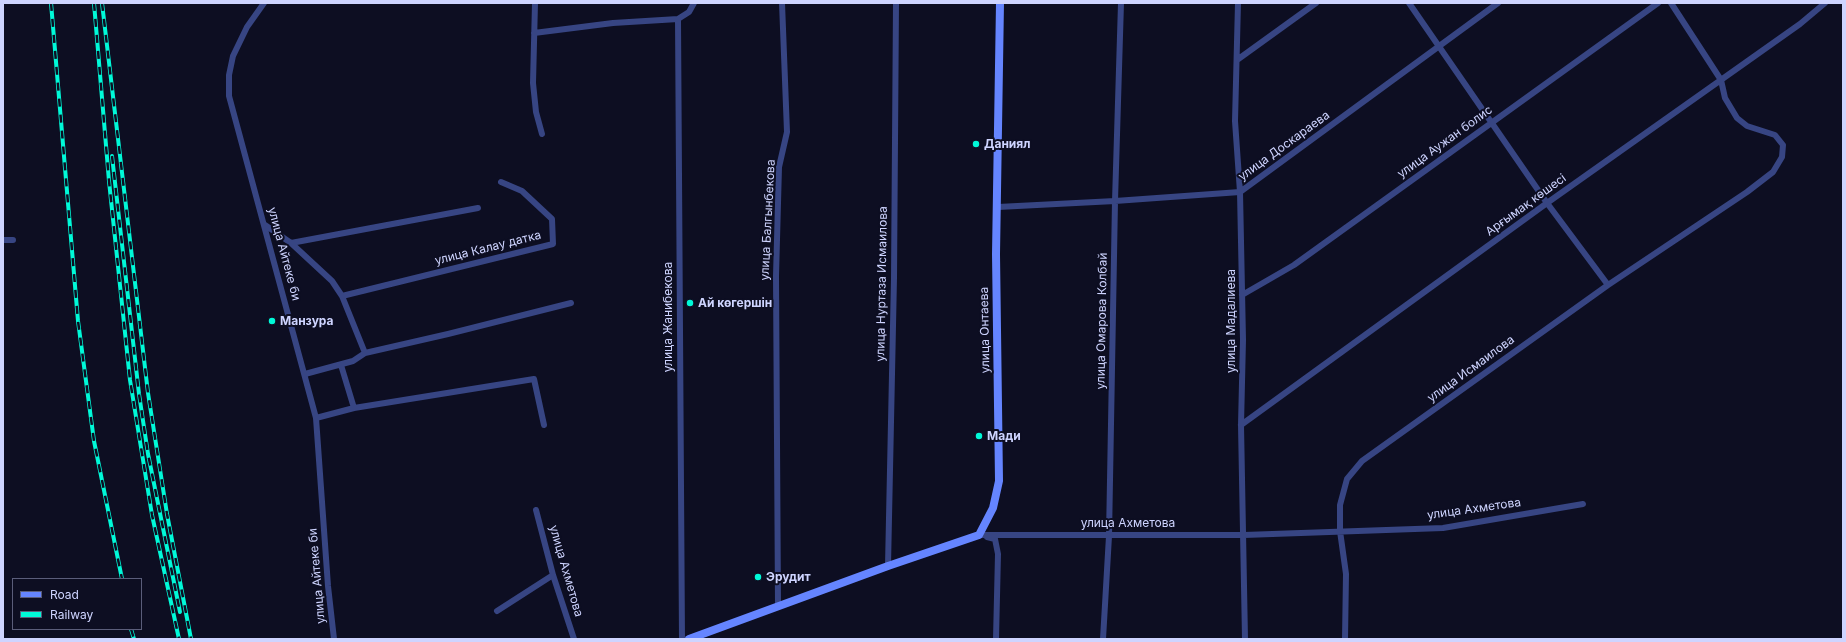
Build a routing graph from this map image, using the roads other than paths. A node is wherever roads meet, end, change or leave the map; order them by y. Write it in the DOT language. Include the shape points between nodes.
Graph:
graph roads {
  1 [pos="264,3"];
  2 [pos="535,3"];
  3 [pos="694,3"];
  4 [pos="782,3"];
  5 [pos="896,3"];
  6 [pos="1000,3"];
  7 [pos="1121,3"];
  8 [pos="1238,3"];
  9 [pos="1316,3"];
  10 [pos="1408,3"];
  11 [pos="1498,3"];
  12 [pos="1658,3"];
  13 [pos="1671,3"];
  14 [pos="1825,3"];
  15 [pos="678,19"];
  16 [pos="534,33"];
  17 [pos="1440,46"];
  18 [pos="1237,60"];
  19 [pos="1722,80"];
  20 [pos="1490,123"];
  21 [pos="542,134"];
  22 [pos="501,182"];
  23 [pos="1240,192"];
  24 [pos="1115,201"];
  25 [pos="1547,203"];
  26 [pos="998,207"];
  27 [pos="478,208"];
  28 [pos="265,225"];
  29 [pos="3,240"];
  30 [pos="14,240"];
  31 [pos="291,243"];
  32 [pos="1608,285"];
  33 [pos="1242,295"];
  34 [pos="342,296"];
  35 [pos="571,303"];
  36 [pos="365,353"];
  37 [pos="341,364"];
  38 [pos="305,374"];
  39 [pos="354,408"];
  40 [pos="316,418"];
  41 [pos="544,425"];
  42 [pos="1241,425"];
  43 [pos="1583,504"];
  44 [pos="536,510"];
  45 [pos="1340,531"];
  46 [pos="979,535"];
  47 [pos="1244,535"];
  48 [pos="1109,536"];
  49 [pos="888,566"];
  50 [pos="553,575"];
  51 [pos="778,606"];
  52 [pos="497,611"];
  53 [pos="334,639"];
  54 [pos="574,639"];
  55 [pos="682,639"];
  56 [pos="690,639"];
  57 [pos="996,639"];
  58 [pos="1103,639"];
  59 [pos="1245,639"];
  60 [pos="1345,639"];
  1 -- 28 [label="street, улица Айтеке би" via="247,27 233,56 229,96"];
  2 -- 16 [label="street"];
  3 -- 15 [label="street" via="689,12"];
  4 -- 51 [label="street, улица Балгынбекова" via="786,132 779,167 776,276"];
  5 -- 49 [label="street, улица Нуртаза Исмаилова"];
  6 -- 26 [label="main road, улица Онтаева"];
  7 -- 24 [label="street, улица Омарова Колбай"];
  8 -- 18 [label="street, улица Мадалиева"];
  9 -- 18 [label="street"];
  10 -- 17 [label="street"];
  11 -- 17 [label="street, улица Доскараева"];
  12 -- 20 [label="street, улица Аужан болис"];
  13 -- 19 [label="street"];
  14 -- 19 [label="street, Арғымақ көшесі"];
  15 -- 16 [label="street" via="613,23"];
  15 -- 55 [label="street, улица Жанибекова"];
  16 -- 21 [label="street" via="533,83 536,112"];
  17 -- 20 [label="street"];
  17 -- 23 [label="street, улица Доскараева"];
  18 -- 23 [label="street, улица Мадалиева" via="1235,121"];
  19 -- 25 [label="street, Арғымақ көшесі"];
  19 -- 32 [label="street, улица Исмаилова" via="1725,98 1737,118 1747,126 1775,135 1783,145 1782,157 1773,172 1747,192"];
  20 -- 25 [label="street"];
  20 -- 33 [label="street, улица Аужан болис" via="1294,265"];
  22 -- 34 [label="street, улица Калау датка" via="522,191 552,220 553,244"];
  23 -- 24 [label="street, улица Доскараева"];
  23 -- 33 [label="street, улица Мадалиева"];
  24 -- 26 [label="street, улица Доскараева"];
  24 -- 48 [label="street, улица Омарова Колбай"];
  25 -- 32 [label="street"];
  25 -- 42 [label="street, Арғымақ көшесі"];
  26 -- 46 [label="main road, улица Онтаева" via="996,254 999,481 993,508"];
  27 -- 31 [label="street"];
  28 -- 31 [label="street"];
  28 -- 38 [label="street, улица Айтеке би"];
  29 -- 30 [label="street"];
  31 -- 34 [label="street" via="332,281"];
  32 -- 45 [label="street, улица Исмаилова" via="1362,461 1347,479 1340,505"];
  33 -- 42 [label="street, улица Мадалиева"];
  34 -- 36 [label="street"];
  35 -- 36 [label="street"];
  36 -- 37 [label="street" via="353,361"];
  37 -- 38 [label="street"];
  37 -- 39 [label="street"];
  38 -- 40 [label="street, улица Айтеке би"];
  39 -- 40 [label="street"];
  39 -- 41 [label="street" via="534,379"];
  40 -- 53 [label="street, улица Айтеке би"];
  42 -- 47 [label="street, улица Мадалиева"];
  43 -- 45 [label="street, улица Ахметова" via="1443,528"];
  44 -- 50 [label="street, улица Ахметова"];
  45 -- 47 [label="street, улица Ахметова"];
  45 -- 60 [label="street, улица Исмаилова" via="1346,574"];
  46 -- 48 [label="street, улица Ахметова"];
  46 -- 49 [label="main road, улица Ахметова"];
  46 -- 57 [label="street" via="995,539 998,554"];
  47 -- 48 [label="street, улица Ахметова"];
  47 -- 59 [label="street, улица Мадалиева"];
  48 -- 58 [label="street, улица Омарова Колбай"];
  49 -- 51 [label="main road, улица Ахметова"];
  50 -- 52 [label="street"];
  50 -- 54 [label="street, улица Ахметова"];
  51 -- 56 [label="main road, улица Ахметова"];
}
